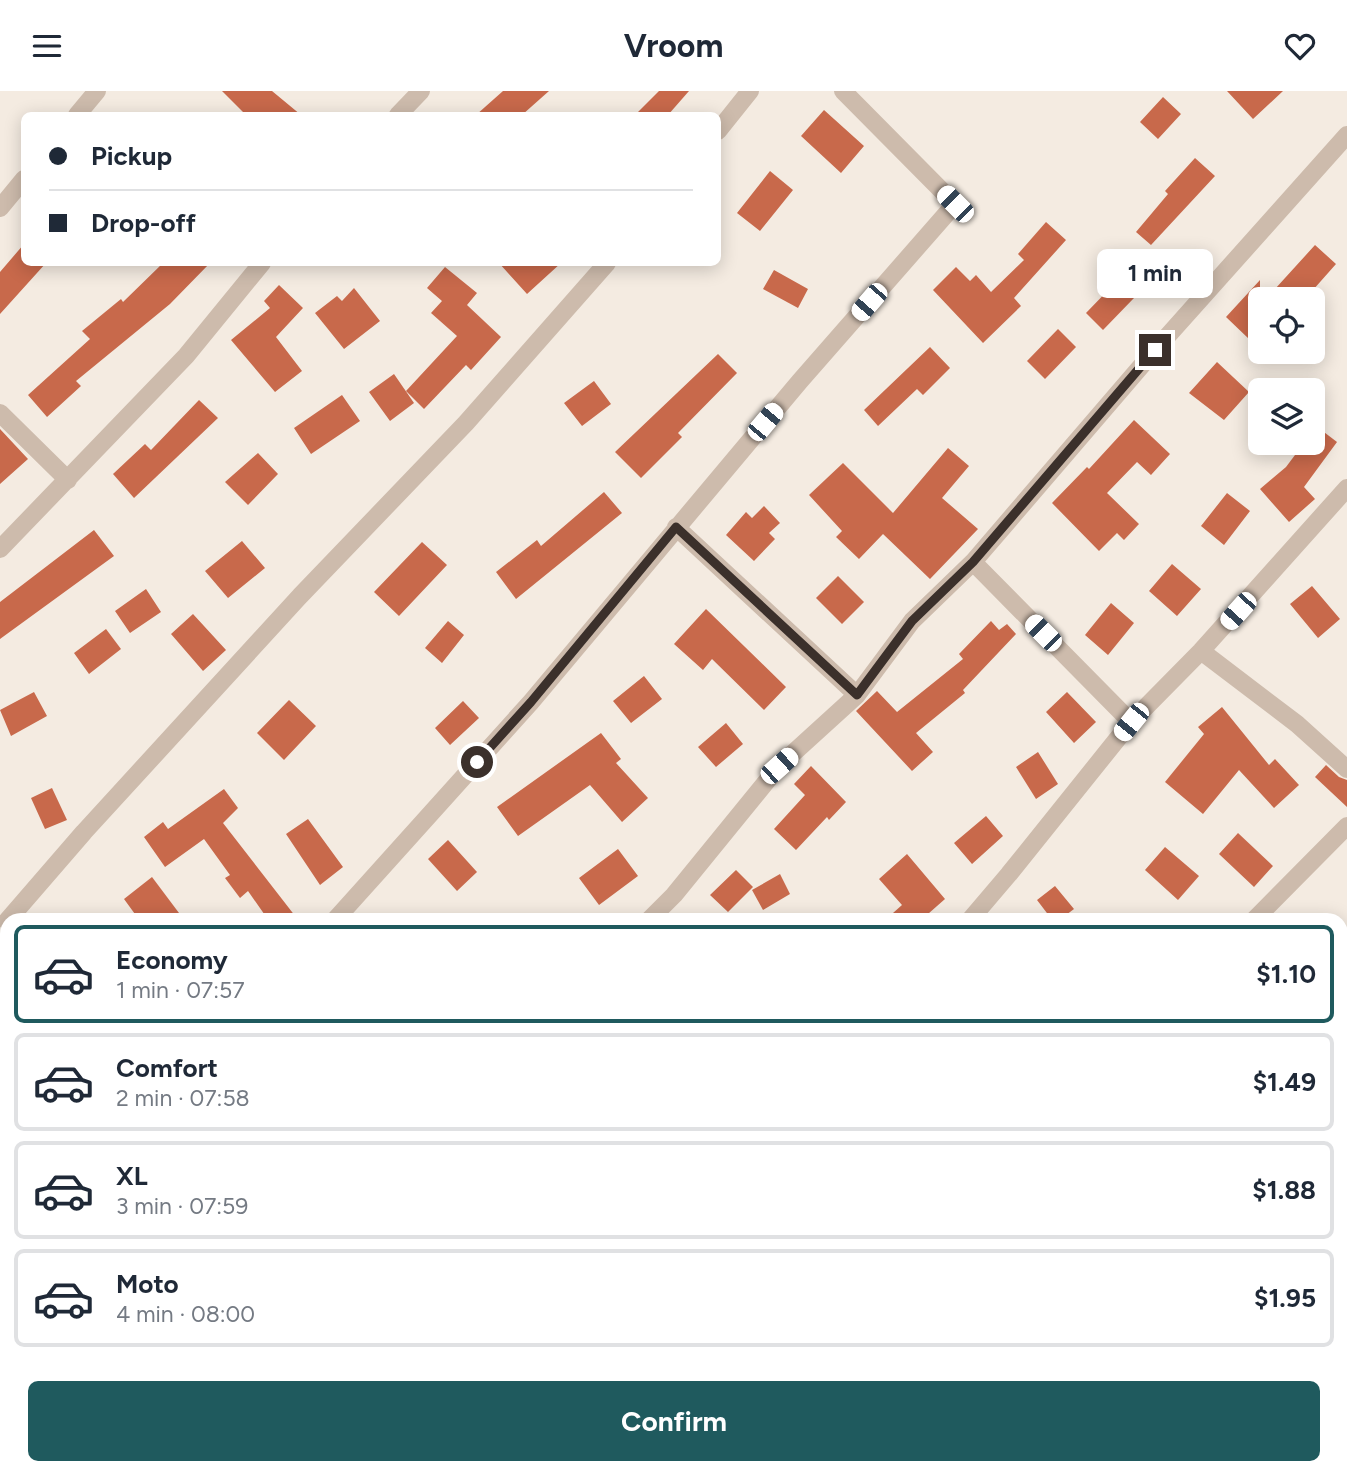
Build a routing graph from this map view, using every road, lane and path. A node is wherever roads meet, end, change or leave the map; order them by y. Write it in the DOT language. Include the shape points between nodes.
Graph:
graph roads {
  1 [pos="97,91"];
  2 [pos="421,91"];
  3 [pos="750,91"];
  4 [pos="843,91"];
  5 [pos="80,112"];
  6 [pos="401,112"];
  7 [pos="721,127"];
  8 [pos="1347,135"];
  9 [pos="21,183"];
  10 [pos="0,208"];
  11 [pos="260,266"];
  12 [pos="604,266"];
  13 [pos="0,413"];
  14 [pos="68,480"];
  15 [pos="1347,488"];
  16 [pos="676,527"];
  17 [pos="0,549"];
  18 [pos="973,562"];
  19 [pos="1201,651"];
  20 [pos="857,695"];
  21 [pos="1131,722"];
  22 [pos="1347,769"];
  23 [pos="1347,826"];
  24 [pos="14,913"];
  25 [pos="341,913"];
  26 [pos="656,913"];
  27 [pos="976,913"];
  28 [pos="1261,913"];
  1 -- 5 [label="street"];
  2 -- 6 [label="street"];
  3 -- 7 [label="street"];
  4 -- 16 [label="street" via="955,204"];
  8 -- 18 [label="street"];
  9 -- 10 [label="street"];
  11 -- 14 [label="street" via="186,356"];
  12 -- 24 [label="street" via="466,423 300,596"];
  13 -- 14 [label="street"];
  14 -- 17 [label="street"];
  15 -- 19 [label="street"];
  16 -- 20 [label="street"];
  16 -- 25 [label="street" via="531,702"];
  18 -- 20 [label="street" via="912,621"];
  18 -- 21 [label="street"];
  19 -- 21 [label="street"];
  19 -- 22 [label="street" via="1297,724"];
  20 -- 26 [label="street" via="779,766"];
  21 -- 27 [label="street"];
  23 -- 28 [label="street"];
}
